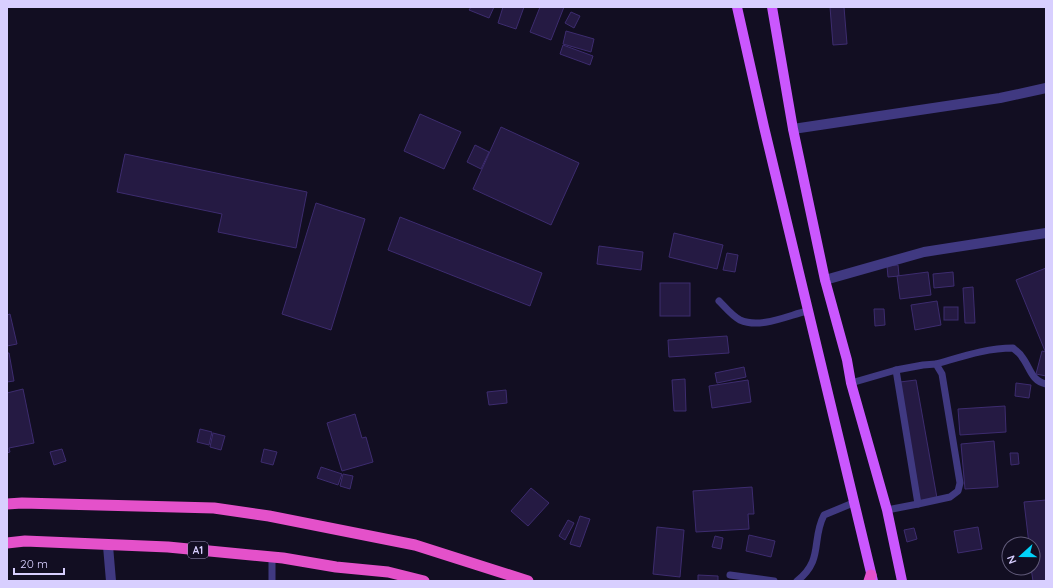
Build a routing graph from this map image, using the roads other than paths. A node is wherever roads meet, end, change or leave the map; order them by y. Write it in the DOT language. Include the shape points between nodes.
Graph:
graph roads {
  1 [pos="737,7"];
  2 [pos="772,7"];
  3 [pos="1046,88"];
  4 [pos="792,129"];
  5 [pos="1046,233"];
  6 [pos="825,280"];
  7 [pos="719,301"];
  8 [pos="807,311"];
  9 [pos="936,364"];
  10 [pos="896,370"];
  11 [pos="851,383"];
  12 [pos="1046,384"];
  13 [pos="854,503"];
  14 [pos="7,504"];
  15 [pos="918,504"];
  16 [pos="887,510"];
  17 [pos="7,543"];
  18 [pos="108,546"];
  19 [pos="272,557"];
  20 [pos="730,575"];
  21 [pos="871,579"];
  22 [pos="111,581"];
  23 [pos="272,581"];
  24 [pos="424,581"];
  25 [pos="528,581"];
  26 [pos="774,581"];
  27 [pos="797,581"];
  28 [pos="902,581"];
  1 -- 8 [label="main road"];
  2 -- 4 [label="main road"];
  3 -- 4 [label="street" via="1000,98"];
  4 -- 6 [label="main road"];
  5 -- 6 [label="street" via="924,252"];
  6 -- 11 [label="main road"];
  7 -- 8 [label="lane" via="739,320 751,323 773,321"];
  8 -- 13 [label="main road"];
  9 -- 10 [label="lane"];
  9 -- 12 [label="lane" via="973,354 1013,348 1022,356 1033,377"];
  9 -- 15 [label="lane" via="942,374 960,483 958,491 950,497"];
  10 -- 11 [label="lane"];
  10 -- 15 [label="lane"];
  11 -- 16 [label="main road"];
  13 -- 21 [label="main road"];
  13 -- 27 [label="lane" via="824,515 815,557 808,572"];
  14 -- 25 [label="highway" via="214,508 269,516 415,545"];
  15 -- 16 [label="lane"];
  16 -- 28 [label="main road"];
  17 -- 18 [label="highway, A1" via="25,541"];
  18 -- 19 [label="highway, A1" via="168,548"];
  18 -- 22 [label="street"];
  19 -- 23 [label="lane"];
  19 -- 24 [label="highway, A1" via="388,572"];
  20 -- 26 [label="lane"];
}
